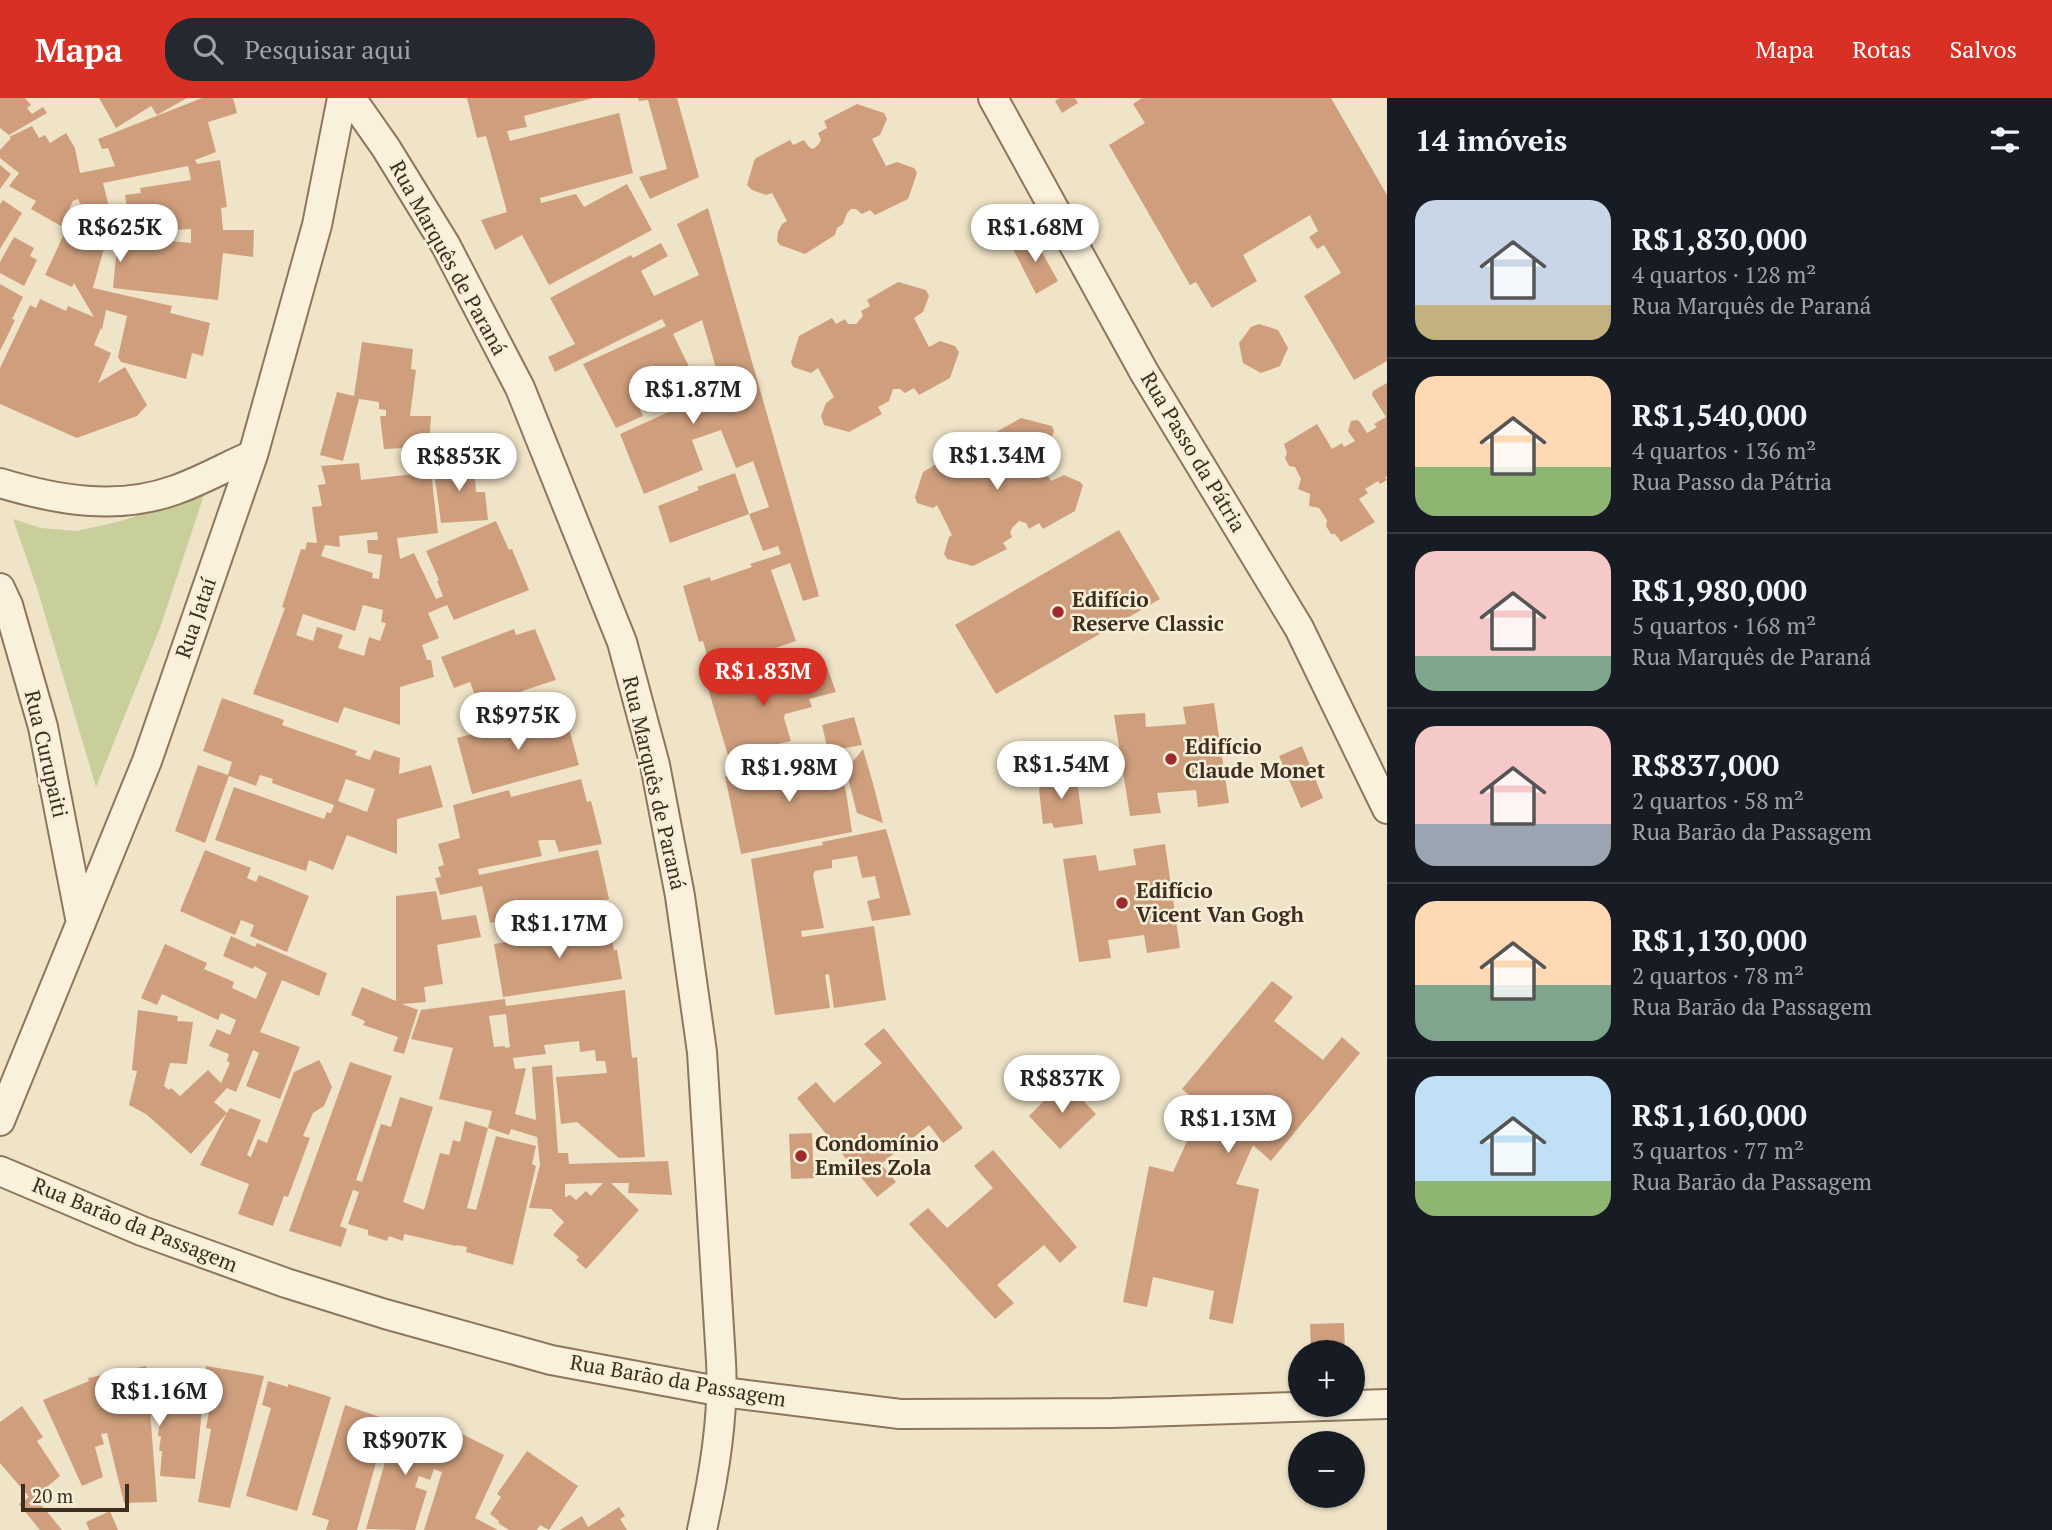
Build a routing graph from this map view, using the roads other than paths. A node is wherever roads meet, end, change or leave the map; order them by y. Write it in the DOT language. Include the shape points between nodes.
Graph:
graph roads {
  1 [pos="342,98"];
  2 [pos="351,98"];
  3 [pos="993,98"];
  4 [pos="253,455"];
  5 [pos="0,483"];
  6 [pos="0,589"];
  7 [pos="1387,810"];
  8 [pos="81,923"];
  9 [pos="0,1121"];
  10 [pos="0,1171"];
  11 [pos="723,1392"];
  12 [pos="1387,1404"];
  13 [pos="702,1530"];
  1 -- 4 [label="street, Rua Jataí" via="317,225"];
  2 -- 11 [label="street, Rua Marquês de Paraná" via="445,244 520,388 622,642 657,779 680,896 702,1052"];
  3 -- 7 [label="street, Rua Passo da Pátria" via="1144,372 1299,628"];
  4 -- 5 [label="street" via="173,491 130,501 82,502"];
  4 -- 8 [label="street, Rua Jataí" via="147,761"];
  6 -- 8 [label="street, Rua Curupaiti" via="43,727"];
  8 -- 9 [label="street, Rua Jataí"];
  10 -- 11 [label="street, Rua Barão da Passagem" via="142,1231 385,1314 551,1360"];
  11 -- 12 [label="street, Rua Barão da Passagem" via="901,1414"];
  11 -- 13 [label="street, Rua Marquês de Paraná"];
}
